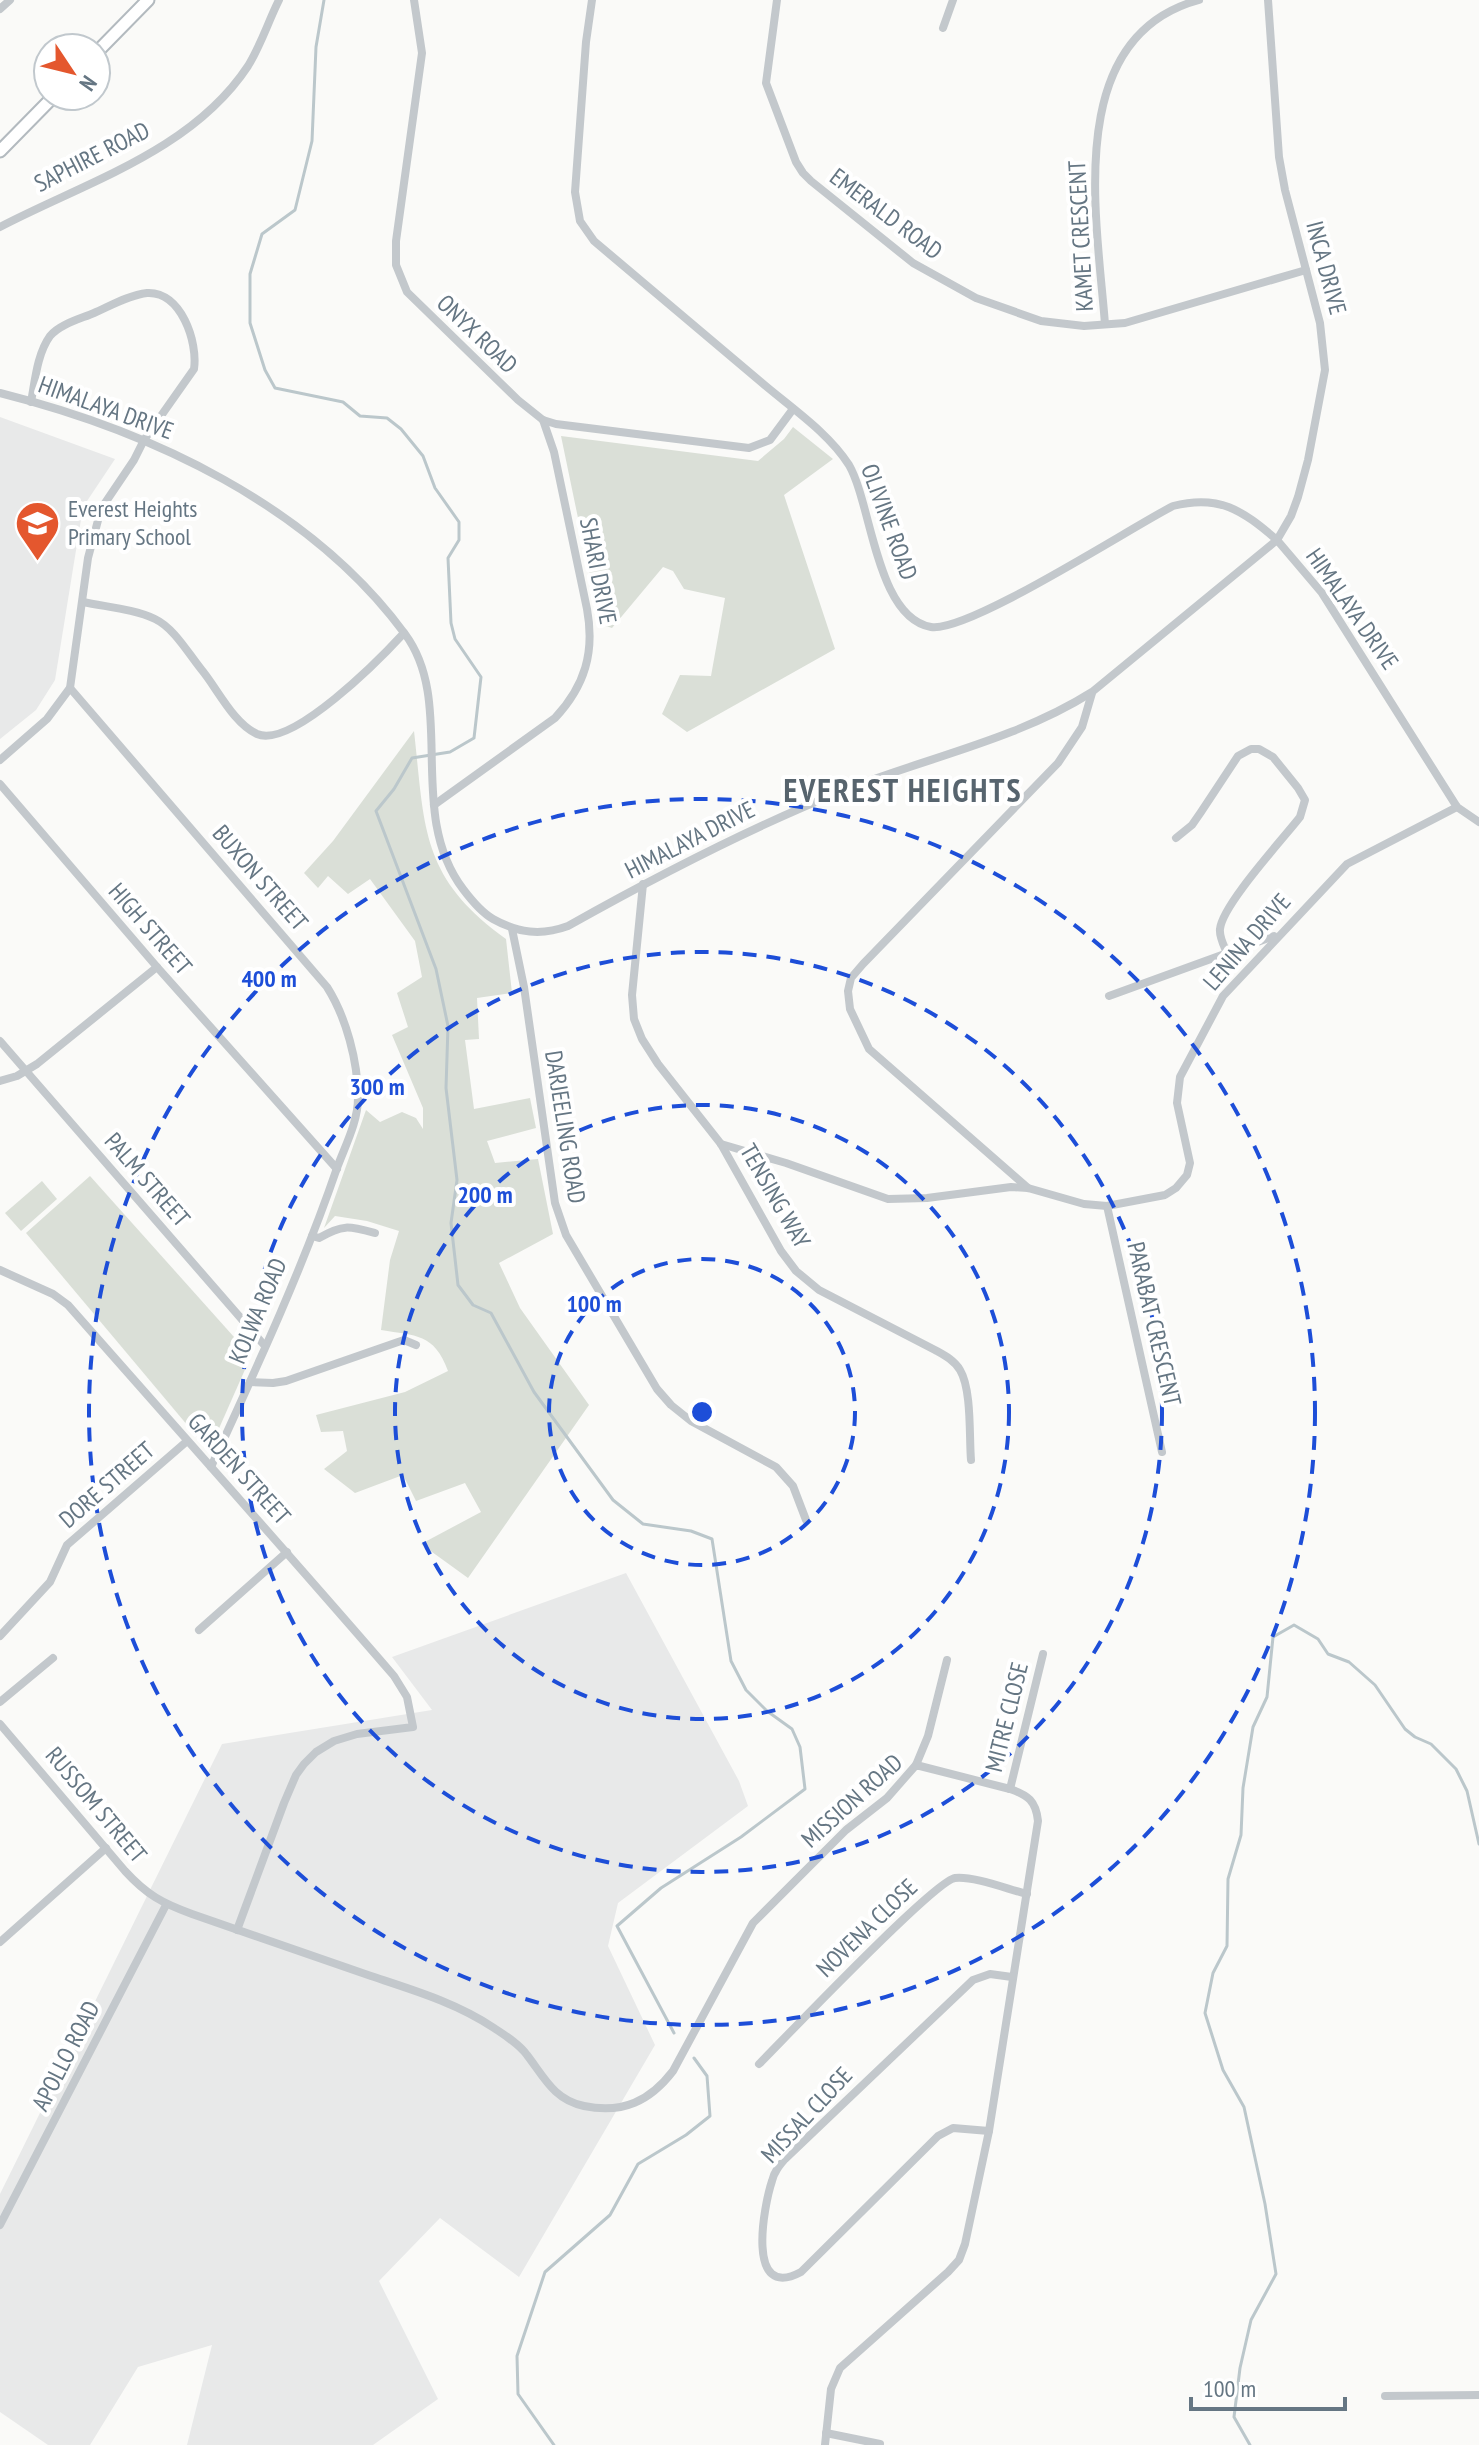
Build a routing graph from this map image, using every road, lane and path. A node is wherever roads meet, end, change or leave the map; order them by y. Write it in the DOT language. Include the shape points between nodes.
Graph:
graph roads {
  1 [pos="10,0"];
  2 [pos="148,0"];
  3 [pos="279,0"];
  4 [pos="414,0"];
  5 [pos="592,0"];
  6 [pos="777,0"];
  7 [pos="953,0"];
  8 [pos="1199,0"];
  9 [pos="1268,0"];
  10 [pos="0,9"];
  11 [pos="943,28"];
  12 [pos="112,37"];
  13 [pos="38,112"];
  14 [pos="0,151"];
  15 [pos="0,227"];
  16 [pos="1306,270"];
  17 [pos="1105,324"];
  18 [pos="0,393"];
  19 [pos="31,402"];
  20 [pos="793,409"];
  21 [pos="543,420"];
  22 [pos="144,440"];
  23 [pos="1277,540"];
  24 [pos="83,602"];
  25 [pos="404,633"];
  26 [pos="70,688"];
  27 [pos="1092,692"];
  28 [pos="0,760"];
  29 [pos="0,784"];
  30 [pos="434,805"];
  31 [pos="1457,807"];
  32 [pos="1479,822"];
  33 [pos="1176,838"];
  34 [pos="643,884"];
  35 [pos="512,929"];
  36 [pos="1279,934"];
  37 [pos="1227,953"];
  38 [pos="157,967"];
  39 [pos="1109,996"];
  40 [pos="0,1041"];
  41 [pos="26,1071"];
  42 [pos="0,1081"];
  43 [pos="721,1144"];
  44 [pos="337,1169"];
  45 [pos="1028,1188"];
  46 [pos="1107,1206"];
  47 [pos="375,1233"];
  48 [pos="312,1236"];
  49 [pos="0,1270"];
  50 [pos="416,1345"];
  51 [pos="265,1346"];
  52 [pos="250,1382"];
  53 [pos="186,1442"];
  54 [pos="1162,1452"];
  55 [pos="971,1460"];
  56 [pos="211,1467"];
  57 [pos="806,1520"];
  58 [pos="287,1552"];
  59 [pos="199,1630"];
  60 [pos="0,1636"];
  61 [pos="1043,1654"];
  62 [pos="53,1658"];
  63 [pos="947,1660"];
  64 [pos="0,1702"];
  65 [pos="0,1724"];
  66 [pos="916,1765"];
  67 [pos="1010,1789"];
  68 [pos="106,1848"];
  69 [pos="1027,1894"];
  70 [pos="166,1905"];
  71 [pos="237,1930"];
  72 [pos="0,1942"];
  73 [pos="1012,1977"];
  74 [pos="759,2064"];
  75 [pos="989,2131"];
  76 [pos="0,2225"];
  77 [pos="1479,2395"];
  78 [pos="1385,2396"];
  79 [pos="826,2433"];
  80 [pos="880,2444"];
  81 [pos="825,2445"];
  1 -- 10 [label="street"];
  2 -- 12 [label="street"];
  3 -- 15 [label="street, SAPHIRE ROAD" via="248,65 195,121 136,162"];
  4 -- 21 [label="street, ONYX ROAD" via="422,53 396,241 400,280 418,305"];
  5 -- 20 [label="street, OLIVINE ROAD" via="575,192 580,221 594,241"];
  6 -- 17 [label="street, EMERALD ROAD" via="766,83 796,162 811,181 905,257 976,298 1041,321"];
  7 -- 11 [label="street"];
  8 -- 17 [label="street, KAMET CRESCENT" via="1163,16 1132,43 1111,75 1095,169"];
  9 -- 16 [label="street, INCA DRIVE" via="1279,157"];
  13 -- 14 [label="street"];
  16 -- 17 [label="street, EMERALD ROAD" via="1150,317"];
  16 -- 23 [label="street, INCA DRIVE" via="1325,370 1298,497"];
  18 -- 19 [label="street, HIMALAYA DRIVE"];
  19 -- 22 [label="street, HIMALAYA DRIVE"];
  19 -- 22 [label="street" via="43,349 57,330 133,296 155,294 182,316 196,354 194,369"];
  20 -- 21 [label="street, ONYX ROAD" via="770,440 749,448"];
  20 -- 23 [label="street, OLIVINE ROAD" via="850,468 892,592 921,624 960,621 1191,501 1234,508"];
  21 -- 30 [label="street, SHARI DRIVE" via="592,632 591,648 577,689 555,718"];
  22 -- 24 [label="street" via="101,509"];
  22 -- 25 [label="street, HIMALAYA DRIVE" via="303,530"];
  23 -- 27 [label="street, HIMALAYA DRIVE"];
  23 -- 31 [label="street, HIMALAYA DRIVE" via="1322,593"];
  24 -- 25 [label="street" via="158,620 242,721 269,737 299,725 361,676"];
  24 -- 26 [label="street"];
  25 -- 30 [label="street, HIMALAYA DRIVE" via="424,670"];
  26 -- 28 [label="street" via="47,719"];
  26 -- 44 [label="street, BUXON STREET" via="338,1004 358,1099"];
  27 -- 34 [label="street, HIMALAYA DRIVE" via="1020,729 787,814"];
  27 -- 45 [label="street" via="1082,727 1058,763 863,964 848,991 850,1009 869,1049"];
  29 -- 38 [label="street, HIGH STREET"];
  30 -- 35 [label="street, HIMALAYA DRIVE" via="436,831 455,879 472,902"];
  31 -- 32 [label="street, HIMALAYA DRIVE"];
  31 -- 36 [label="street, LENINA DRIVE" via="1347,864"];
  33 -- 37 [label="street" via="1192,825 1238,756 1251,749 1273,757 1304,796 1300,817 1222,920 1220,936"];
  34 -- 35 [label="street, HIMALAYA DRIVE" via="551,932"];
  34 -- 43 [label="street, TENSING WAY" via="634,1019 658,1064"];
  35 -- 57 [label="street, DARJEELING ROAD" via="555,1203 566,1235 657,1389 691,1421 776,1467 793,1486"];
  36 -- 37 [label="street"];
  36 -- 46 [label="street, LENINA DRIVE" via="1223,996 1180,1077 1177,1103 1189,1152 1187,1175 1165,1195"];
  37 -- 39 [label="street"];
  38 -- 41 [label="street"];
  38 -- 44 [label="street, HIGH STREET"];
  40 -- 41 [label="street, PALM STREET"];
  41 -- 42 [label="street"];
  41 -- 51 [label="street, PALM STREET"];
  43 -- 45 [label="street" via="888,1199"];
  43 -- 55 [label="street, TENSING WAY" via="781,1251 807,1282 935,1350 961,1371"];
  44 -- 48 [label="street, KOLWA ROAD"];
  45 -- 46 [label="street"];
  46 -- 54 [label="street, PARABAT CRESCENT"];
  47 -- 48 [label="street" via="346,1227"];
  48 -- 51 [label="street, KOLWA ROAD"];
  49 -- 53 [label="street, GARDEN STREET" via="68,1305"];
  50 -- 52 [label="street" via="398,1342 286,1381"];
  51 -- 52 [label="street, KOLWA ROAD"];
  52 -- 56 [label="street, KOLWA ROAD"];
  53 -- 56 [label="street, GARDEN STREET"];
  53 -- 60 [label="street, DORE STREET" via="67,1545 50,1582"];
  56 -- 58 [label="street, GARDEN STREET"];
  58 -- 59 [label="street"];
  58 -- 71 [label="street, GARDEN STREET" via="403,1688 413,1727 334,1741 304,1764"];
  61 -- 67 [label="street, MITRE CLOSE"];
  62 -- 64 [label="street"];
  63 -- 66 [label="street"];
  65 -- 68 [label="street, RUSSOM STREET"];
  66 -- 67 [label="street, MISSION ROAD"];
  66 -- 71 [label="street, MISSION ROAD" via="753,1923 673,2071 660,2088 623,2108 581,2106 564,2099 515,2043 457,2007"];
  67 -- 69 [label="street, MISSION ROAD" via="1024,1794 1037,1810"];
  68 -- 70 [label="street, RUSSOM STREET" via="143,1891"];
  68 -- 72 [label="street"];
  69 -- 73 [label="street, MISSION ROAD"];
  69 -- 74 [label="street, NOVENA CLOSE" via="968,1879 947,1880"];
  70 -- 71 [label="street, MISSION ROAD"];
  70 -- 76 [label="street, APOLLO ROAD"];
  73 -- 75 [label="street, MISSION ROAD"];
  73 -- 75 [label="street, MISSAL CLOSE" via="990,1974 973,1980 785,2159 769,2191 762,2241 765,2265 783,2277 801,2272 938,2136 953,2128"];
  75 -- 79 [label="street, MISSION ROAD" via="959,2260 840,2368 831,2389"];
  77 -- 78 [label="street"];
  79 -- 80 [label="street"];
  79 -- 81 [label="street, MISSION ROAD"];
}
